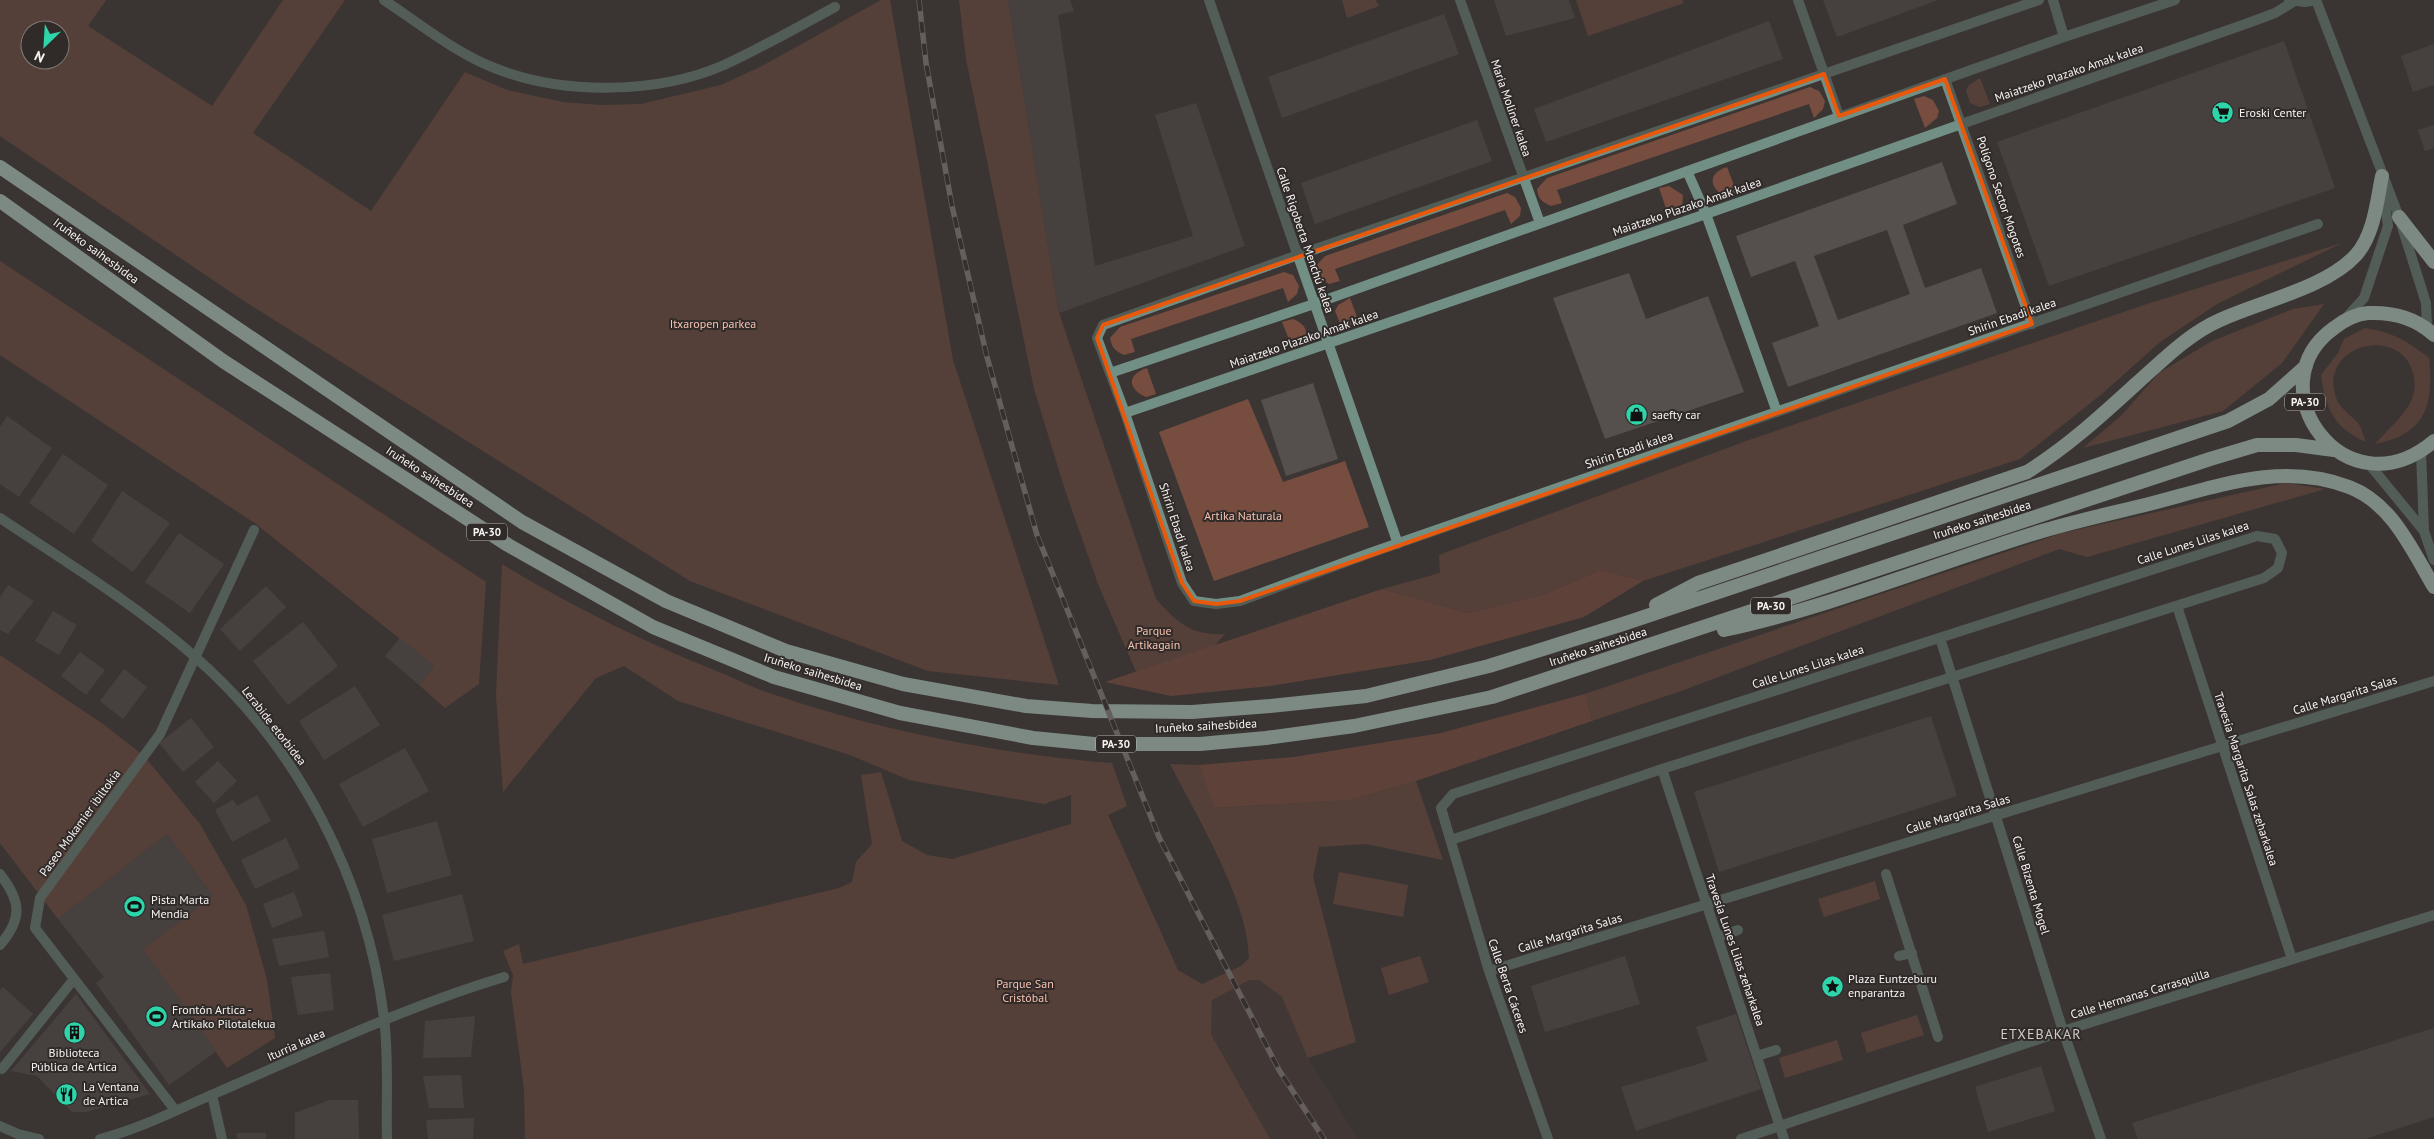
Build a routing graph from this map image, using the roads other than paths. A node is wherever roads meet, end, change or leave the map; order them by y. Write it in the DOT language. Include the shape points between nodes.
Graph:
graph roads {
  1 [pos="384,0"];
  2 [pos="1209,0"];
  3 [pos="1460,0"];
  4 [pos="1798,0"];
  5 [pos="2039,0"];
  6 [pos="2053,0"];
  7 [pos="2175,0"];
  8 [pos="2316,0"];
  9 [pos="2291,1"];
  10 [pos="835,7"];
  11 [pos="2064,37"];
  12 [pos="1824,74"];
  13 [pos="1945,79"];
  14 [pos="1839,116"];
  15 [pos="1962,124"];
  16 [pos="0,167"];
  17 [pos="1687,170"];
  18 [pos="2382,176"];
  19 [pos="1523,179"];
  20 [pos="0,200"];
  21 [pos="1706,214"];
  22 [pos="2399,217"];
  23 [pos="1540,223"];
  24 [pos="2318,224"];
  25 [pos="1298,255"];
  26 [pos="2434,262"];
  27 [pos="1314,304"];
  28 [pos="2342,321"];
  29 [pos="2032,324"];
  30 [pos="2432,334"];
  31 [pos="1329,344"];
  32 [pos="2306,366"];
  33 [pos="1110,373"];
  34 [pos="1777,412"];
  35 [pos="1126,413"];
  36 [pos="2434,441"];
  37 [pos="2334,450"];
  38 [pos="2421,452"];
  39 [pos="2369,464"];
  40 [pos="0,518"];
  41 [pos="254,530"];
  42 [pos="2429,530"];
  43 [pos="1398,544"];
  44 [pos="2434,560"];
  45 [pos="2434,586"];
  46 [pos="2177,606"];
  47 [pos="1622,624"];
  48 [pos="1940,638"];
  49 [pos="1662,642"];
  50 [pos="194,656"];
  51 [pos="1953,678"];
  52 [pos="2434,681"];
  53 [pos="2221,746"];
  54 [pos="1662,769"];
  55 [pos="1996,815"];
  56 [pos="1451,840"];
  57 [pos="0,874"];
  58 [pos="1886,874"];
  59 [pos="1706,904"];
  60 [pos="2434,915"];
  61 [pos="1738,930"];
  62 [pos="1718,937"];
  63 [pos="2,939"];
  64 [pos="1912,953"];
  65 [pos="1899,956"];
  66 [pos="2292,959"];
  67 [pos="1489,971"];
  68 [pos="504,977"];
  69 [pos="74,979"];
  70 [pos="384,1019"];
  71 [pos="2063,1031"];
  72 [pos="1938,1037"];
  73 [pos="1776,1050"];
  74 [pos="1758,1056"];
  75 [pos="2,1068"];
  76 [pos="212,1095"];
  77 [pos="175,1110"];
  78 [pos="0,1126"];
  79 [pos="1780,1127"];
  80 [pos="39,1139"];
  81 [pos="100,1139"];
  82 [pos="222,1139"];
  83 [pos="388,1139"];
  84 [pos="1548,1139"];
  85 [pos="1741,1139"];
  86 [pos="1784,1139"];
  87 [pos="2101,1139"];
  1 -- 10 [label="street" via="448,43 497,69 552,84 599,88 641,86 722,66"];
  2 -- 25 [label="street, Calle Rigoberta Menchú kalea"];
  3 -- 19 [label="street, Maria Moliner kalea"];
  4 -- 12 [label="street"];
  5 -- 12 [label="street"];
  6 -- 11 [label="street"];
  7 -- 11 [label="street"];
  8 -- 9 [label="street"];
  8 -- 18 [label="street"];
  9 -- 15 [label="street, Maiatzeko Plazako Amak kalea" via="2275,13 2251,22"];
  11 -- 13 [label="street"];
  12 -- 14 [label="street"];
  12 -- 19 [label="street"];
  13 -- 14 [label="street"];
  13 -- 15 [label="street, Polígono Sector Mogotes"];
  14 -- 17 [label="street"];
  15 -- 21 [label="street, Maiatzeko Plazako Amak kalea"];
  15 -- 29 [label="street, Polígono Sector Mogotes"];
  16 -- 47 [label="highway, Iruñeko saihesbidea / PA-30" via="522,522 666,601 786,651 903,684 1026,706 1092,711 1192,712 1270,706 1366,696 1489,666"];
  17 -- 21 [label="street"];
  17 -- 23 [label="street"];
  18 -- 22 [label="street"];
  18 -- 28 [label="street" via="2388,226 2364,298"];
  18 -- 47 [label="highway" via="2369,232 2357,254 2341,268 2310,285 2219,320 2197,334 2170,353 2061,451 2027,472 1698,583"];
  19 -- 23 [label="street, Maria Moliner kalea"];
  19 -- 25 [label="street"];
  20 -- 49 [label="highway, Iruñeko saihesbidea / PA-30" via="232,367 508,546 653,627 774,678 900,714 1033,738 1094,744 1200,744 1354,726 1492,697"];
  21 -- 31 [label="street, Maiatzeko Plazako Amak kalea"];
  21 -- 34 [label="street"];
  22 -- 26 [label="highway"];
  22 -- 30 [label="street" via="2426,303"];
  23 -- 27 [label="street"];
  24 -- 29 [label="street, Shirin Ebadi kalea"];
  25 -- 27 [label="street, Calle Rigoberta Menchú kalea"];
  25 -- 33 [label="street" via="1103,325 1097,338"];
  27 -- 31 [label="street, Calle Rigoberta Menchú kalea"];
  27 -- 33 [label="street"];
  28 -- 30 [label="highway, PA-30" via="2364,313 2386,312 2408,318"];
  28 -- 32 [label="highway, PA-30" via="2326,333"];
  29 -- 34 [label="street, Shirin Ebadi kalea"];
  31 -- 35 [label="street, Maiatzeko Plazako Amak kalea"];
  31 -- 43 [label="street, Calle Rigoberta Menchú kalea"];
  32 -- 37 [label="highway, PA-30" via="2303,390 2307,412 2318,433"];
  32 -- 47 [label="highway, Iruñeko saihesbidea / PA-30" via="2269,399 2228,421"];
  33 -- 35 [label="street"];
  34 -- 43 [label="street, Shirin Ebadi kalea"];
  35 -- 43 [label="street, Shirin Ebadi kalea" via="1182,583 1194,601 1216,604 1240,601"];
  36 -- 38 [label="highway, PA-30"];
  37 -- 39 [label="highway, PA-30"];
  37 -- 49 [label="highway, Iruñeko saihesbidea / PA-30" via="2296,445 2257,446"];
  38 -- 39 [label="highway, PA-30" via="2396,462"];
  38 -- 42 [label="street"];
  39 -- 42 [label="street"];
  40 -- 50 [label="street, Lerabide etorbidea" via="101,585"];
  41 -- 50 [label="street, Paseo Mokamier ibiltokia"];
  42 -- 44 [label="street"];
  45 -- 49 [label="highway" via="2396,522 2378,505 2351,487 2287,474 2233,483 2040,532 1772,620"];
  46 -- 48 [label="street, Calle Lunes Lilas kalea" via="2264,578 2278,568 2282,553 2275,539 2257,536"];
  46 -- 51 [label="street, Calle Lunes Lilas kalea"];
  46 -- 53 [label="street, Travesía Margarita Salas zeharkalea"];
  48 -- 51 [label="street, Calle Bizenta Mogel"];
  48 -- 56 [label="street, Calle Lunes Lilas kalea" via="1453,794 1441,808"];
  50 -- 69 [label="street, Paseo Mokamier ibiltokia" via="160,734 40,898 35,928"];
  50 -- 70 [label="street, Lerabide etorbidea" via="240,701 290,764 315,804 362,916"];
  51 -- 54 [label="street, Calle Lunes Lilas kalea"];
  51 -- 55 [label="street, Calle Bizenta Mogel"];
  52 -- 53 [label="street, Calle Margarita Salas"];
  53 -- 55 [label="street, Calle Margarita Salas"];
  53 -- 66 [label="street, Travesía Margarita Salas zeharkalea"];
  54 -- 56 [label="street, Calle Lunes Lilas kalea"];
  54 -- 59 [label="street, Travesía Lunes Lilas zeharkalea"];
  55 -- 59 [label="street, Calle Margarita Salas"];
  55 -- 71 [label="street, Calle Bizenta Mogel"];
  56 -- 67 [label="street, Calle Berta Cáceres"];
  57 -- 63 [label="street" via="14,892 17,914 12,931"];
  58 -- 64 [label="street"];
  59 -- 62 [label="street, Travesía Lunes Lilas zeharkalea"];
  59 -- 67 [label="street, Calle Margarita Salas"];
  60 -- 66 [label="street, Calle Hermanas Carrasquilla"];
  61 -- 62 [label="street"];
  62 -- 74 [label="street, Travesía Lunes Lilas zeharkalea"];
  64 -- 65 [label="street"];
  64 -- 72 [label="street"];
  66 -- 71 [label="street, Calle Hermanas Carrasquilla"];
  67 -- 84 [label="street, Calle Berta Cáceres"];
  68 -- 70 [label="street, Iturria kalea" via="452,992"];
  69 -- 75 [label="street"];
  69 -- 77 [label="street, Paseo Mokamier ibiltokia"];
  70 -- 76 [label="street, Iturria kalea"];
  70 -- 83 [label="street, Lerabide etorbidea"];
  71 -- 79 [label="street, Calle Hermanas Carrasquilla"];
  71 -- 87 [label="street, Calle Bizenta Mogel"];
  73 -- 74 [label="street"];
  74 -- 79 [label="street, Travesía Lunes Lilas zeharkalea"];
  76 -- 77 [label="street, Iturria kalea"];
  76 -- 82 [label="street"];
  77 -- 81 [label="street, Iturria kalea"];
  78 -- 80 [label="street"];
  79 -- 85 [label="street, Calle Hermanas Carrasquilla"];
  79 -- 86 [label="street, Travesía Lunes Lilas zeharkalea"];
}
